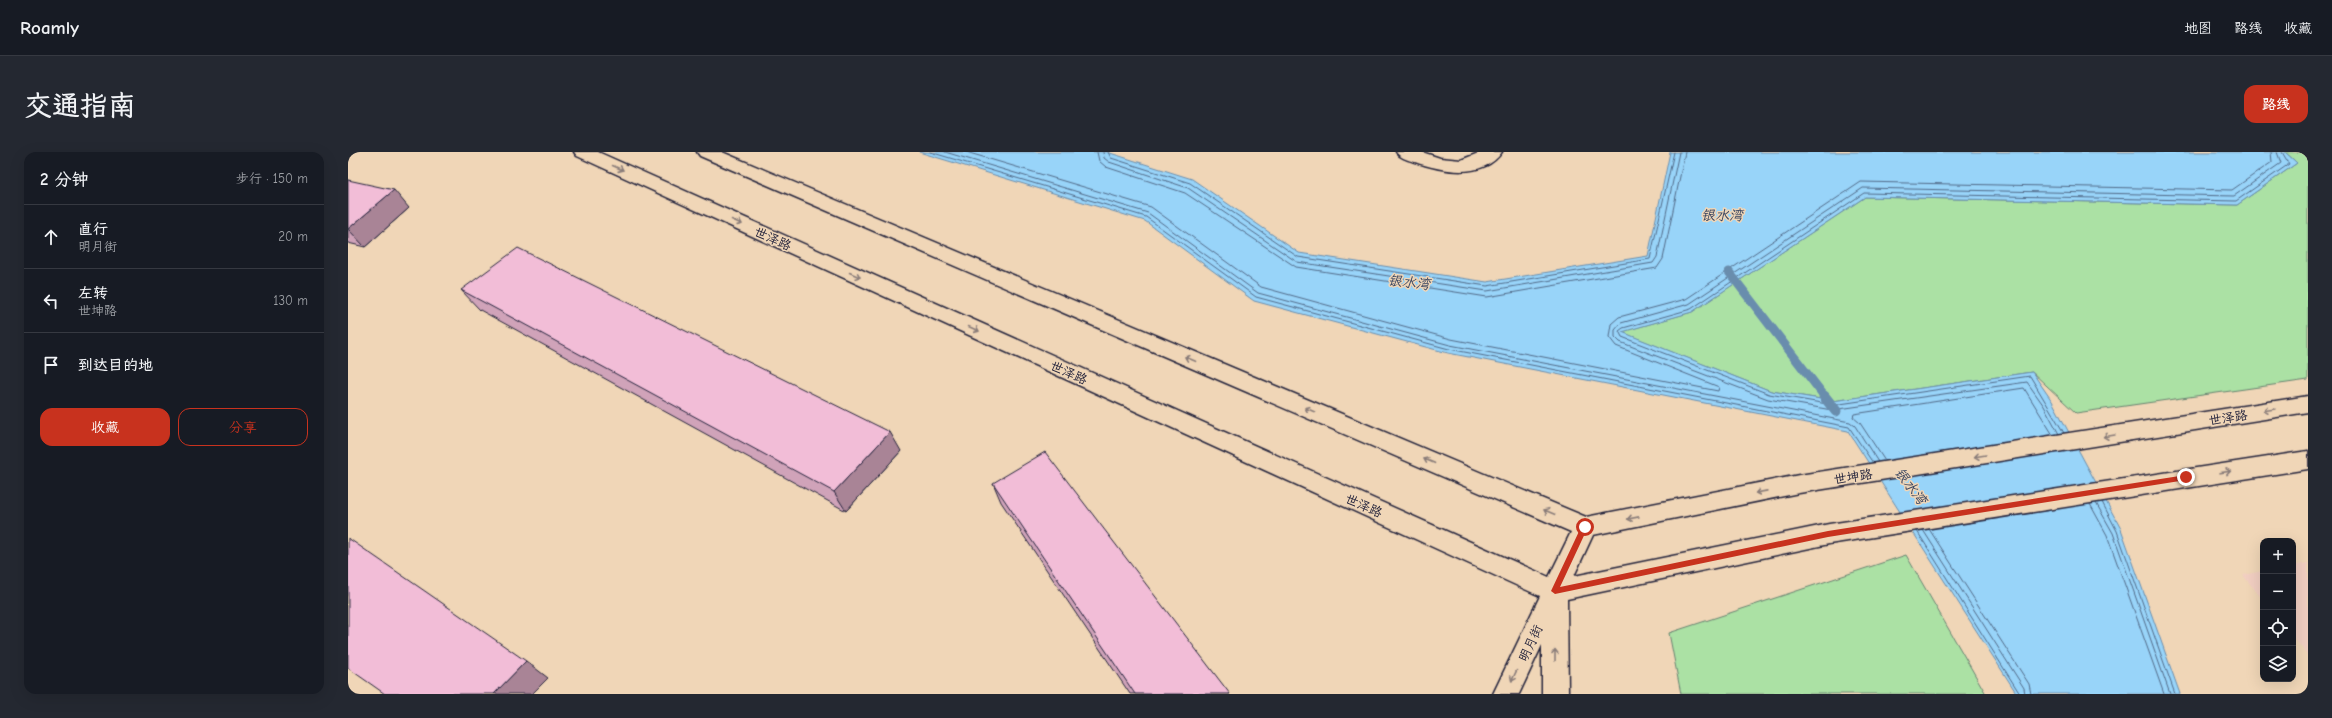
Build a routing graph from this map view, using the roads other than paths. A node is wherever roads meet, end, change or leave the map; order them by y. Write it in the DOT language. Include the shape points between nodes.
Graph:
graph roads {
  1 [pos="583,152"];
  2 [pos="706,152"];
  3 [pos="1405,152"];
  4 [pos="1493,152"];
  5 [pos="2308,404"];
  6 [pos="2147,430"];
  7 [pos="2308,460"];
  8 [pos="1585,527"];
  9 [pos="1555,591"];
  10 [pos="1506,694"];
  11 [pos="1555,694"];
  1 -- 9 [label="street, 世泽路, one-way"];
  8 -- 2 [label="street, one-way"];
  3 -- 4 [label="street" via="1435,163 1456,167 1473,164"];
  5 -- 6 [label="street, 世泽路, one-way"];
  6 -- 8 [label="street, 世坤路, one-way" via="1799,484"];
  9 -- 7 [label="street, one-way" via="1828,534"];
  8 -- 9 [label="street, 明月街"];
  9 -- 10 [label="street, 明月街, one-way"];
  11 -- 9 [label="street, 明月街, one-way"];
}
